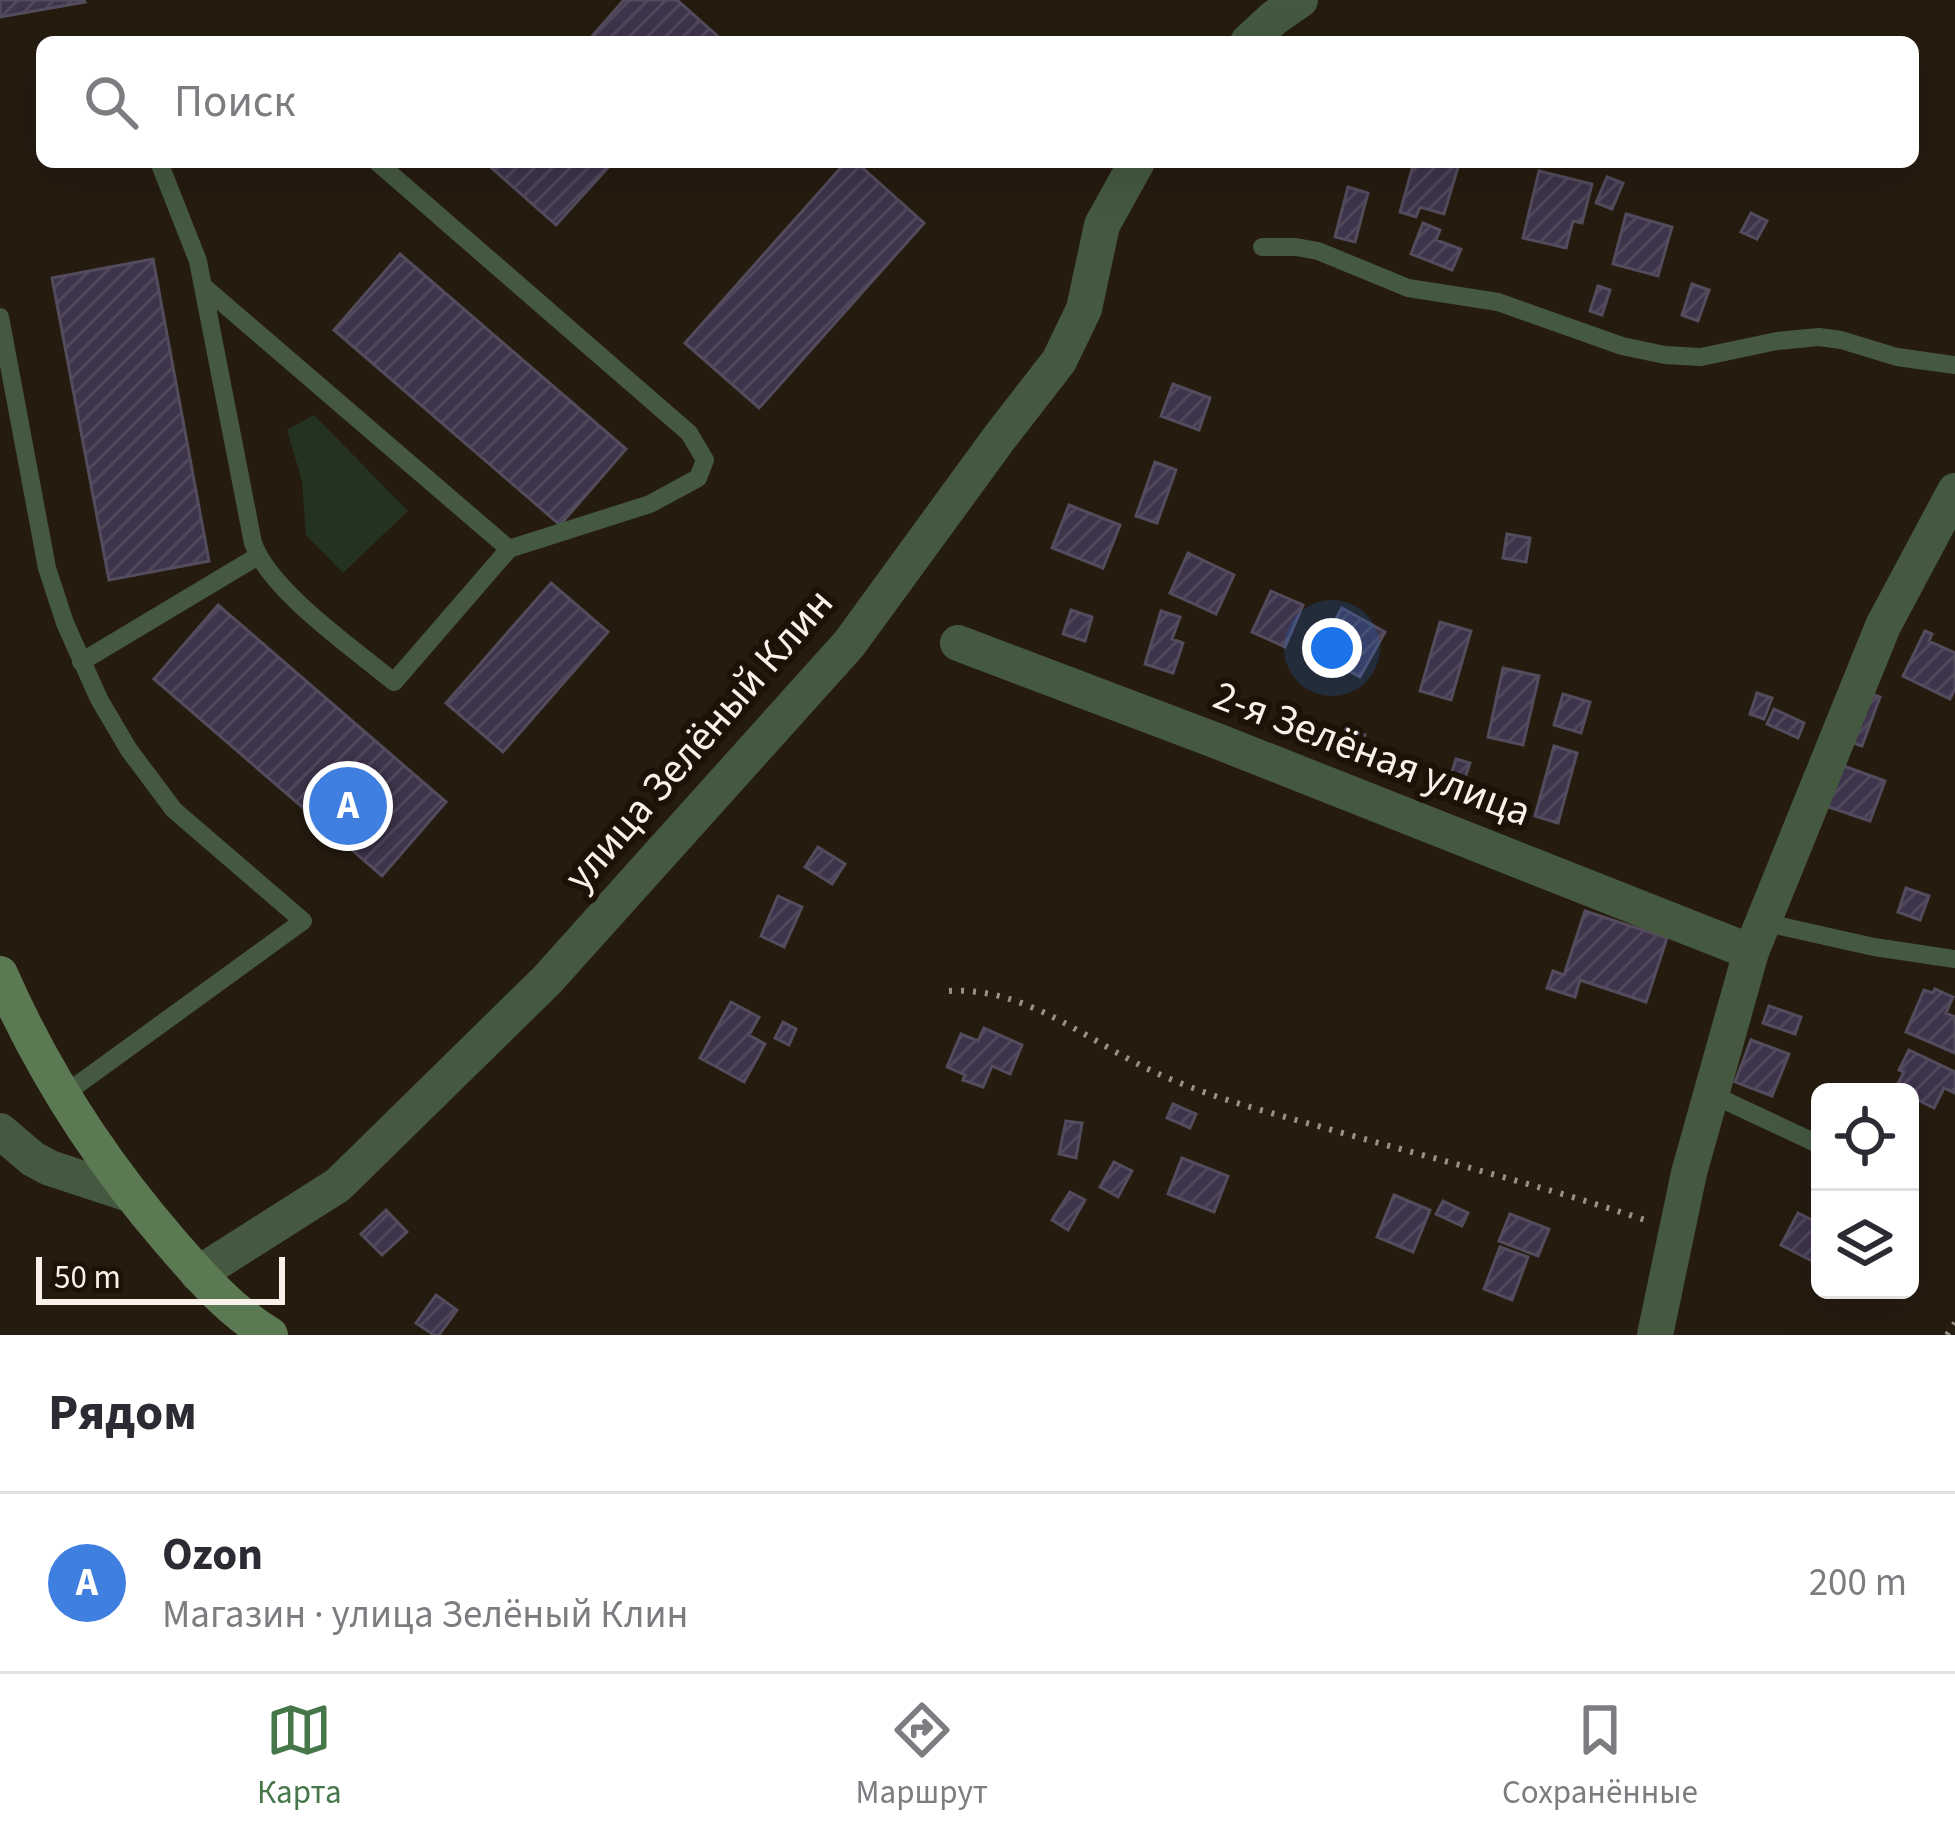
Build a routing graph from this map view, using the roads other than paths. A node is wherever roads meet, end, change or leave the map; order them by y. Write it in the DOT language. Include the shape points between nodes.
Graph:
graph roads {
  1 [pos="1300,0"];
  2 [pos="1255,36"];
  3 [pos="161,168"];
  4 [pos="383,168"];
  5 [pos="1134,168"];
  6 [pos="1262,247"];
  7 [pos="203,286"];
  8 [pos="0,317"];
  9 [pos="1955,365"];
  10 [pos="1955,491"];
  11 [pos="509,549"];
  12 [pos="258,556"];
  13 [pos="958,643"];
  14 [pos="81,662"];
  15 [pos="1756,937"];
  16 [pos="1955,959"];
  17 [pos="0,974"];
  18 [pos="1711,1094"];
  19 [pos="62,1096"];
  20 [pos="0,1131"];
  21 [pos="1811,1141"];
  22 [pos="129,1194"];
  23 [pos="198,1274"];
  24 [pos="259,1332"];
  25 [pos="1655,1335"];
  1 -- 2 [label="street"];
  3 -- 7 [label="lane"];
  4 -- 11 [label="lane" via="689,433 705,460 698,478 650,504"];
  5 -- 23 [label="street, улица Зелёный Клин" via="1102,225 1084,309 1059,362 849,644 547,980 338,1186"];
  6 -- 9 [label="lane" via="1318,251 1408,288 1498,302 1665,355 1701,357 1819,337"];
  7 -- 11 [label="lane"];
  7 -- 12 [label="lane"];
  8 -- 14 [label="lane" via="47,568"];
  10 -- 15 [label="street" via="1883,626"];
  11 -- 12 [label="lane" via="394,682 286,591"];
  12 -- 14 [label="lane"];
  13 -- 15 [label="street, 2-я Зелёная улица"];
  14 -- 19 [label="lane" via="129,750 174,810 303,921"];
  15 -- 16 [label="lane"];
  15 -- 18 [label="street"];
  17 -- 19 [label="main road"];
  18 -- 21 [label="lane"];
  18 -- 25 [label="street"];
  19 -- 22 [label="main road"];
  20 -- 22 [label="street" via="64,1175"];
  22 -- 23 [label="main road"];
  23 -- 24 [label="main road"];
}
